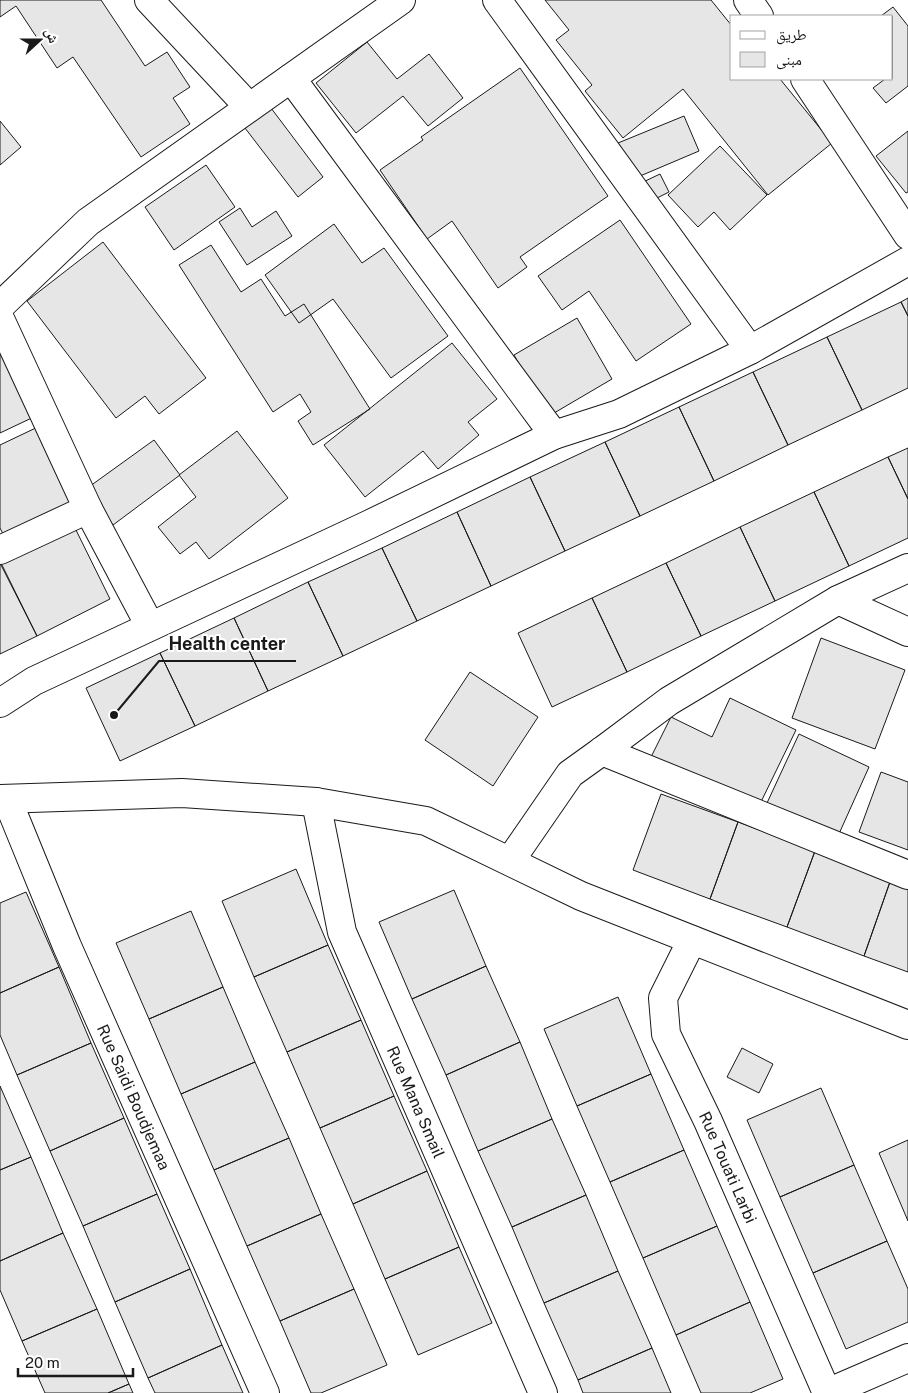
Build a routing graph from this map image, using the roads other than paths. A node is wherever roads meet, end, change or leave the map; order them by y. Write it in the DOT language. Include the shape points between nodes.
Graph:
graph roads {
  1 [pos="149,0"];
  2 [pos="400,0"];
  3 [pos="497,0"];
  4 [pos="748,0"];
  5 [pos="759,15"];
  6 [pos="290,78"];
  7 [pos="806,80"];
  8 [pos="249,108"];
  9 [pos="908,235"];
  10 [pos="908,261"];
  11 [pos="0,306"];
  12 [pos="0,318"];
  13 [pos="750,350"];
  14 [pos="554,435"];
  15 [pos="88,510"];
  16 [pos="0,550"];
  17 [pos="908,568"];
  18 [pos="838,600"];
  19 [pos="150,626"];
  20 [pos="908,632"];
  21 [pos="0,703"];
  22 [pos="602,751"];
  23 [pos="4,799"];
  24 [pos="316,802"];
  25 [pos="510,861"];
  26 [pos="908,875"];
  27 [pos="692,940"];
  28 [pos="908,1025"];
  29 [pos="908,1358"];
  30 [pos="265,1393"];
  31 [pos="543,1393"];
  32 [pos="827,1393"];
  1 -- 8 [label="street"];
  2 -- 6 [label="street"];
  3 -- 13 [label="street"];
  4 -- 5 [label="street"];
  6 -- 8 [label="street"];
  6 -- 14 [label="street"];
  7 -- 9 [label="street"];
  8 -- 11 [label="street" via="88,222"];
  10 -- 13 [label="street"];
  12 -- 15 [label="street"];
  13 -- 14 [label="street" via="618,414"];
  14 -- 19 [label="street" via="368,526"];
  15 -- 16 [label="street"];
  15 -- 19 [label="street"];
  17 -- 18 [label="street"];
  18 -- 20 [label="street"];
  18 -- 22 [label="street" via="670,701"];
  19 -- 21 [label="street" via="34,681"];
  22 -- 25 [label="street" via="570,774"];
  22 -- 26 [label="street"];
  23 -- 24 [label="street" via="182,793"];
  23 -- 30 [label="street, Rue Saidi Boudjemaa"];
  24 -- 25 [label="street" via="426,821"];
  24 -- 31 [label="street, Rue Mana Smail" via="342,932"];
  25 -- 27 [label="street" via="581,896"];
  27 -- 28 [label="street"];
  27 -- 32 [label="street, Rue Touati Larbi" via="663,998 666,1034 708,1121"];
  29 -- 32 [label="street"];
}
